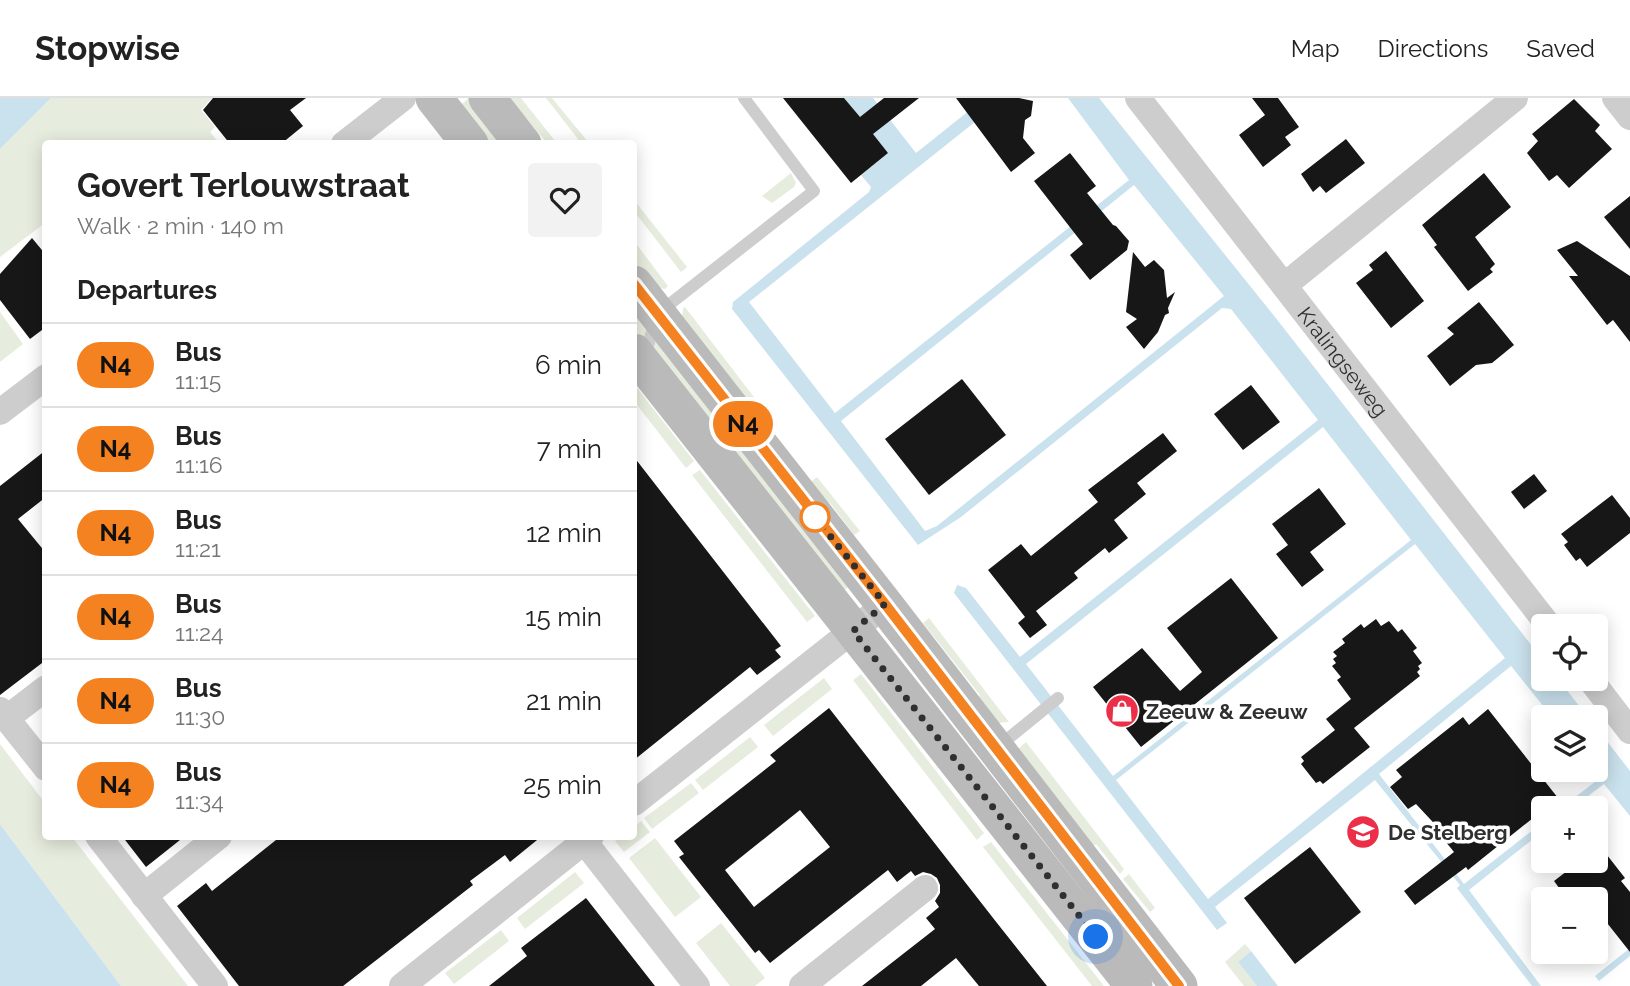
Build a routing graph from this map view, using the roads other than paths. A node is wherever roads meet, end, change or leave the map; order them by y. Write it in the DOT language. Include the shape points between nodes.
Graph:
graph roads {
  1 [pos="403,98"];
  2 [pos="434,98"];
  3 [pos="487,98"];
  4 [pos="744,98"];
  5 [pos="1138,98"];
  6 [pos="1515,98"];
  7 [pos="1615,98"];
  8 [pos="1630,117"];
  9 [pos="349,140"];
  10 [pos="467,140"];
  11 [pos="520,140"];
  12 [pos="1285,285"];
  13 [pos="637,286"];
  14 [pos="669,304"];
  15 [pos="638,357"];
  16 [pos="42,380"];
  17 [pos="0,412"];
  18 [pos="885,604"];
  19 [pos="1540,614"];
  20 [pos="853,631"];
  21 [pos="42,690"];
  22 [pos="1599,691"];
  23 [pos="1058,698"];
  24 [pos="3,714"];
  25 [pos="1630,731"];
  26 [pos="996,749"];
  27 [pos="42,763"];
  28 [pos="637,801"];
  29 [pos="102,840"];
  30 [pos="214,840"];
  31 [pos="583,840"];
  32 [pos="587,840"];
  33 [pos="925,888"];
  34 [pos="144,896"];
  35 [pos="215,986"];
  36 [pos="402,986"];
  37 [pos="697,986"];
  38 [pos="802,986"];
  39 [pos="1134,986"];
  40 [pos="1178,986"];
  1 -- 9 [label="street"];
  2 -- 10 [label="main road"];
  3 -- 11 [label="main road"];
  4 -- 14 [label="lane" via="814,191"];
  5 -- 12 [label="street, Kralingseweg"];
  6 -- 12 [label="street"];
  7 -- 8 [label="street"];
  12 -- 19 [label="street, Kralingseweg"];
  13 -- 14 [label="main road"];
  14 -- 15 [label="lane"];
  14 -- 18 [label="main road"];
  15 -- 20 [label="main road"];
  16 -- 17 [label="street"];
  18 -- 20 [label="street"];
  18 -- 26 [label="main road"];
  20 -- 28 [label="street"];
  20 -- 39 [label="main road"];
  21 -- 24 [label="street"];
  22 -- 25 [label="street"];
  23 -- 26 [label="lane"];
  24 -- 27 [label="street"];
  26 -- 40 [label="main road"];
  29 -- 34 [label="street"];
  30 -- 34 [label="street"];
  31 -- 36 [label="street"];
  32 -- 37 [label="street"];
  33 -- 38 [label="street"];
  34 -- 35 [label="street"];
}
